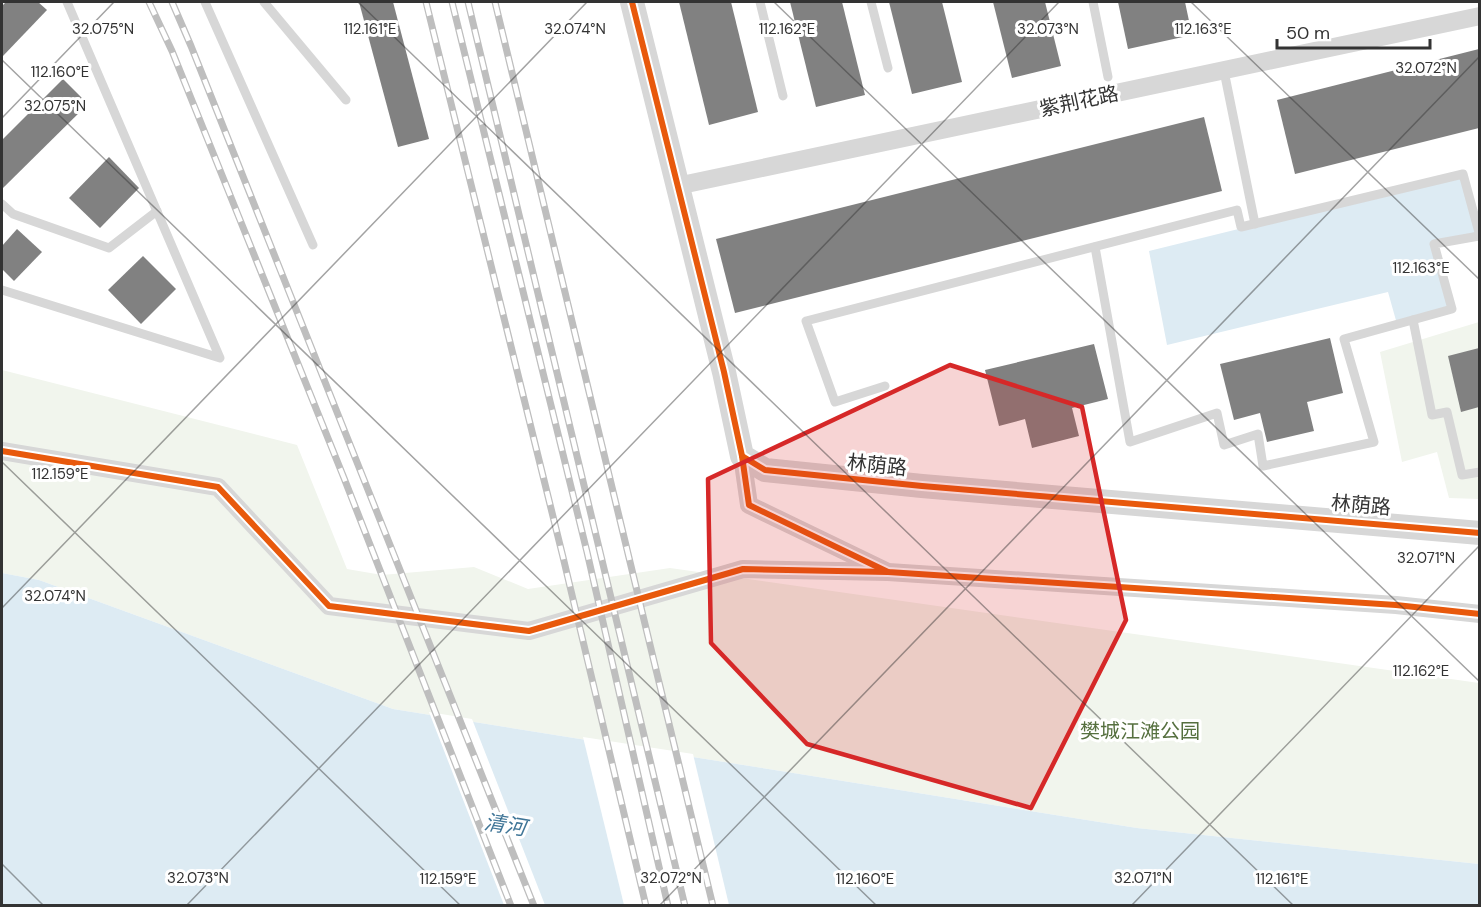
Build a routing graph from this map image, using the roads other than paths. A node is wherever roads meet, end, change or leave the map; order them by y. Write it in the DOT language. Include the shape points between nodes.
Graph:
graph roads {
  1 [pos="67,2"];
  2 [pos="205,2"];
  3 [pos="264,2"];
  4 [pos="632,2"];
  5 [pos="760,2"];
  6 [pos="871,2"];
  7 [pos="1093,2"];
  8 [pos="1479,16"];
  9 [pos="888,68"];
  10 [pos="1224,71"];
  11 [pos="1108,77"];
  12 [pos="783,96"];
  13 [pos="346,100"];
  14 [pos="677,186"];
  15 [pos="2,204"];
  16 [pos="157,211"];
  17 [pos="1256,224"];
  18 [pos="1479,236"];
  19 [pos="313,245"];
  20 [pos="1095,247"];
  21 [pos="2,290"];
  22 [pos="1413,320"];
  23 [pos="885,386"];
  24 [pos="2,451"];
  25 [pos="742,456"];
  26 [pos="1479,472"];
  27 [pos="1479,533"];
  28 [pos="888,572"];
  29 [pos="1479,614"];
  1 -- 16 [label="lane"];
  2 -- 19 [label="lane"];
  3 -- 13 [label="lane"];
  4 -- 14 [label="street"];
  5 -- 12 [label="lane"];
  6 -- 9 [label="lane"];
  7 -- 11 [label="lane"];
  8 -- 10 [label="street, 紫荆花路"];
  10 -- 14 [label="street, 紫荆花路"];
  10 -- 17 [label="lane"];
  14 -- 25 [label="street"];
  15 -- 16 [label="lane" via="13,214 109,248"];
  16 -- 21 [label="lane" via="220,358"];
  17 -- 18 [label="lane" via="1463,174"];
  17 -- 20 [label="lane" via="1241,227 1238,210"];
  18 -- 22 [label="lane" via="1434,244 1452,309"];
  20 -- 22 [label="lane" via="1130,442 1217,413 1224,444 1258,434 1263,466 1374,442 1344,339"];
  20 -- 23 [label="lane" via="806,321 835,402"];
  22 -- 26 [label="lane" via="1432,415 1448,412 1462,475"];
  24 -- 28 [label="street" via="218,487 330,606 529,631 743,569"];
  25 -- 27 [label="street, 林荫路" via="765,470"];
  25 -- 28 [label="street" via="749,505"];
  28 -- 29 [label="street" via="1396,605"];
}
